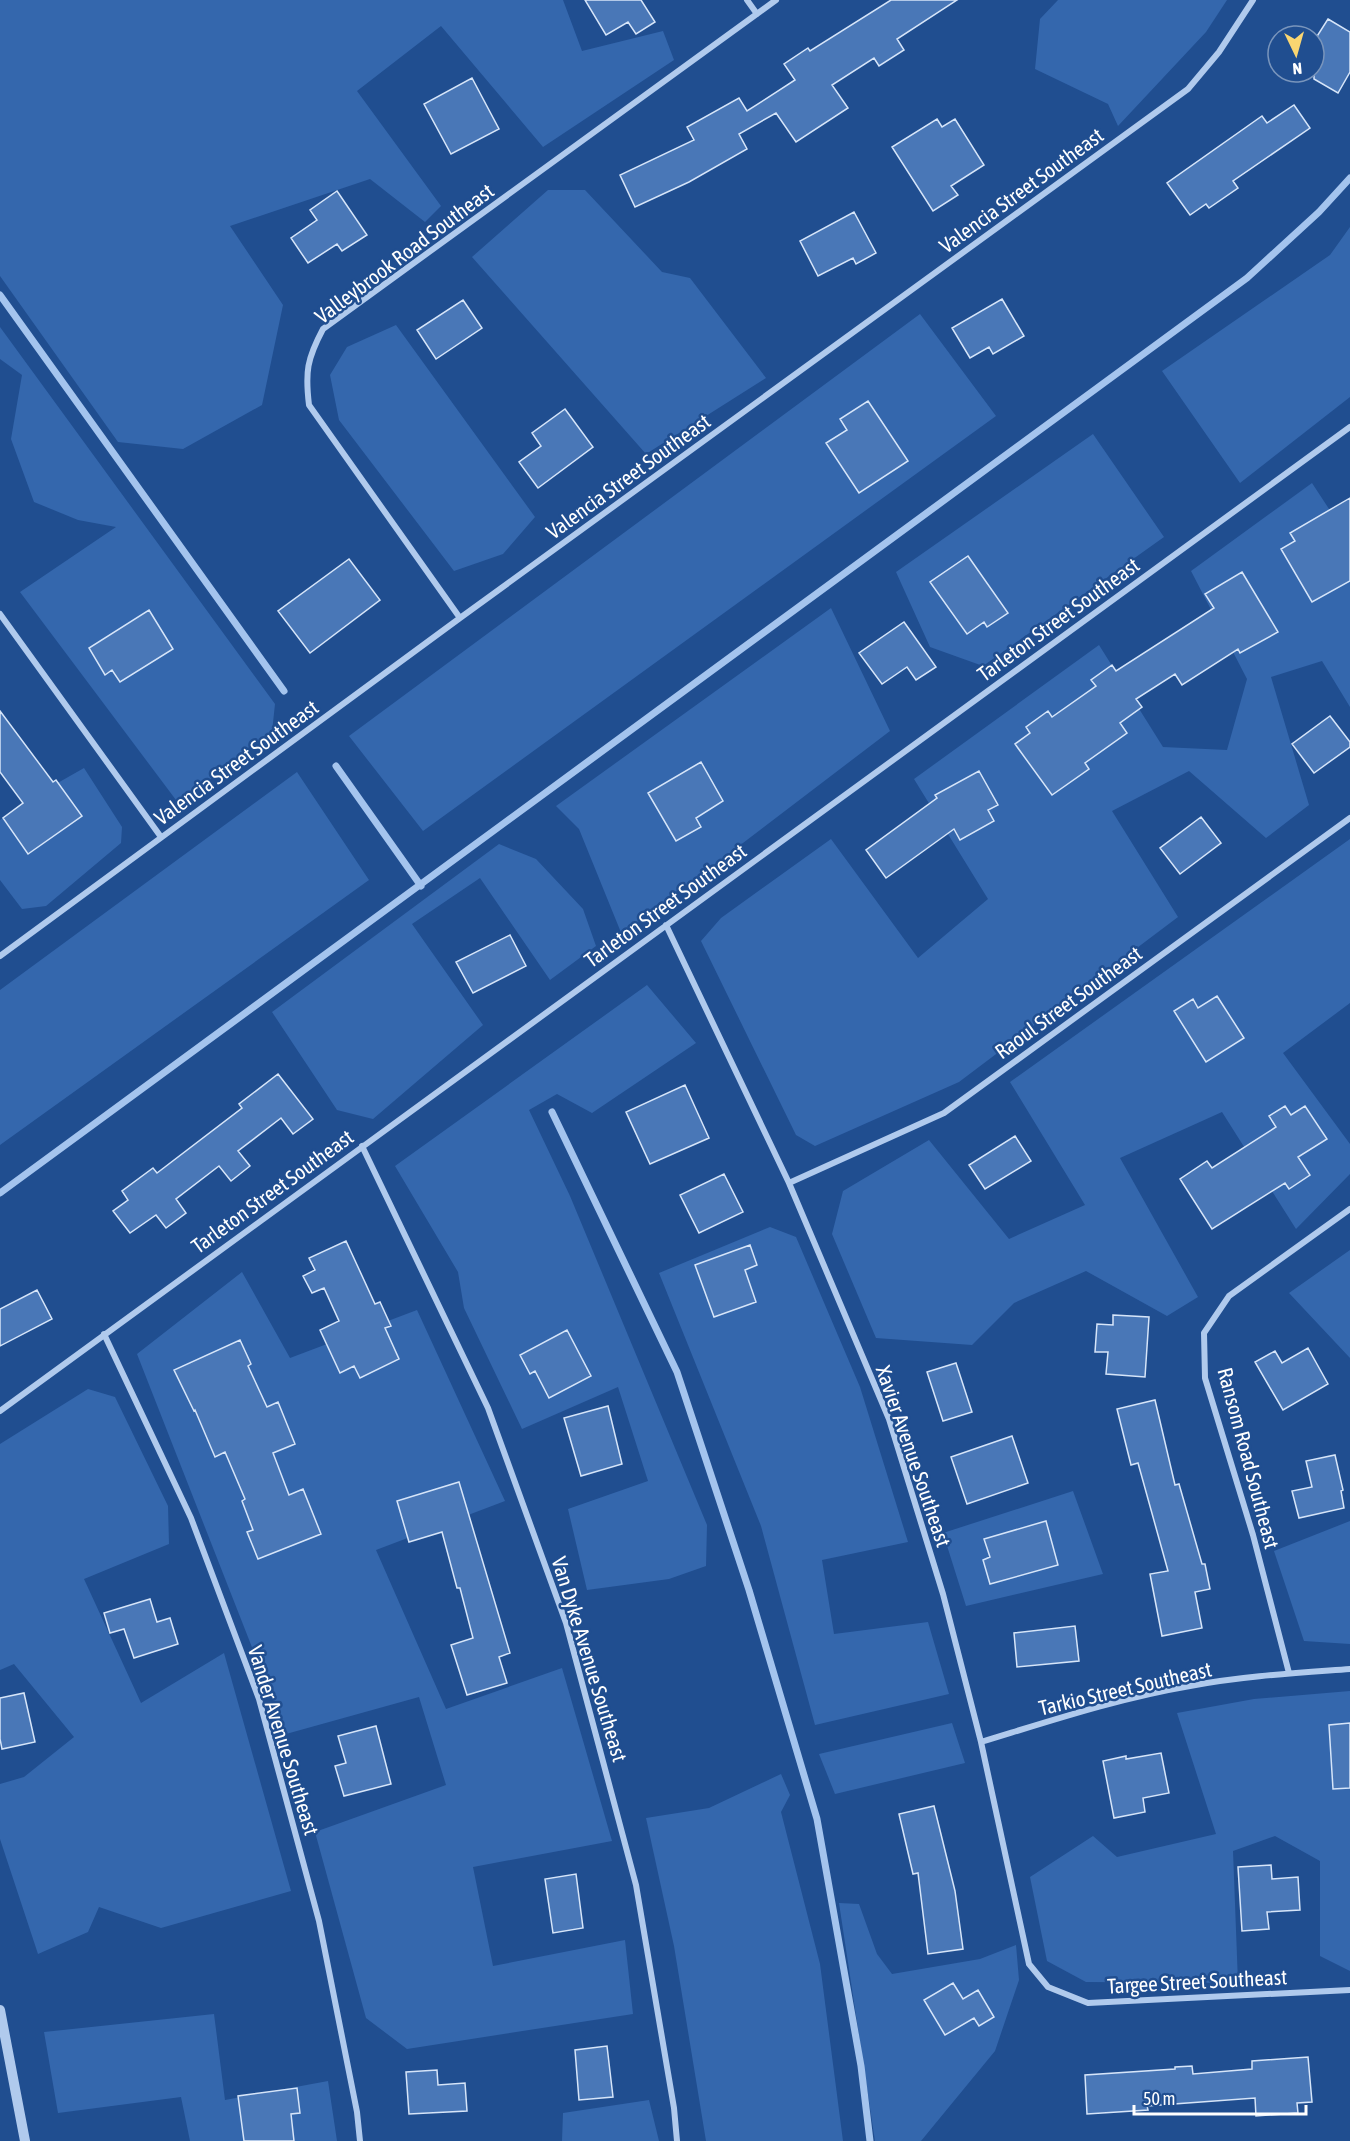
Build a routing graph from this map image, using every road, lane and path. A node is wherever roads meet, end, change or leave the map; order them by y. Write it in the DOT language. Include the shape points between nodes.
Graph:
graph roads {
  1 [pos="747,0"];
  2 [pos="776,0"];
  3 [pos="1253,0"];
  4 [pos="757,14"];
  5 [pos="1350,427"];
  6 [pos="0,614"];
  7 [pos="460,618"];
  8 [pos="1350,818"];
  9 [pos="161,837"];
  10 [pos="666,925"];
  11 [pos="0,956"];
  12 [pos="362,1146"];
  13 [pos="789,1183"];
  14 [pos="1350,1209"];
  15 [pos="104,1334"];
  16 [pos="0,1411"];
  17 [pos="1350,1669"];
  18 [pos="1289,1673"];
  19 [pos="981,1742"];
  20 [pos="1048,1987"];
  21 [pos="1350,1990"];
  22 [pos="0,2010"];
  23 [pos="25,2141"];
  24 [pos="360,2141"];
  25 [pos="677,2141"];
  1 -- 4 [label="street"];
  2 -- 4 [label="street, Valleybrook Road Southeast"];
  3 -- 7 [label="street, Valencia Street Southeast" via="1219,52 1188,89"];
  4 -- 7 [label="street, Valleybrook Road Southeast" via="323,329 311,352 306,378 309,405"];
  5 -- 10 [label="street, Tarleton Street Southeast"];
  6 -- 9 [label="street"];
  7 -- 9 [label="street, Valencia Street Southeast"];
  8 -- 13 [label="street, Raoul Street Southeast" via="944,1113"];
  9 -- 11 [label="street, Valencia Street Southeast"];
  10 -- 12 [label="street, Tarleton Street Southeast"];
  10 -- 13 [label="street, Xavier Avenue Southeast"];
  12 -- 15 [label="street, Tarleton Street Southeast"];
  12 -- 25 [label="street, Van Dyke Avenue Southeast" via="488,1408 566,1623 636,1885"];
  13 -- 19 [label="street, Xavier Avenue Southeast" via="889,1419 943,1594"];
  14 -- 18 [label="street, Ransom Road Southeast" via="1229,1296 1204,1333 1205,1378 1253,1535"];
  15 -- 16 [label="street, Tarleton Street Southeast"];
  15 -- 24 [label="street, Vander Avenue Southeast" via="191,1518 259,1699 319,1921"];
  17 -- 18 [label="street, Tarkio Street Southeast"];
  18 -- 19 [label="street, Tarkio Street Southeast" via="1190,1686 1102,1706"];
  19 -- 20 [label="street, Xavier Avenue Southeast" via="1029,1964"];
  20 -- 21 [label="street, Targee Street Southeast" via="1088,2003"];
  22 -- 23 [label="street"];
}
